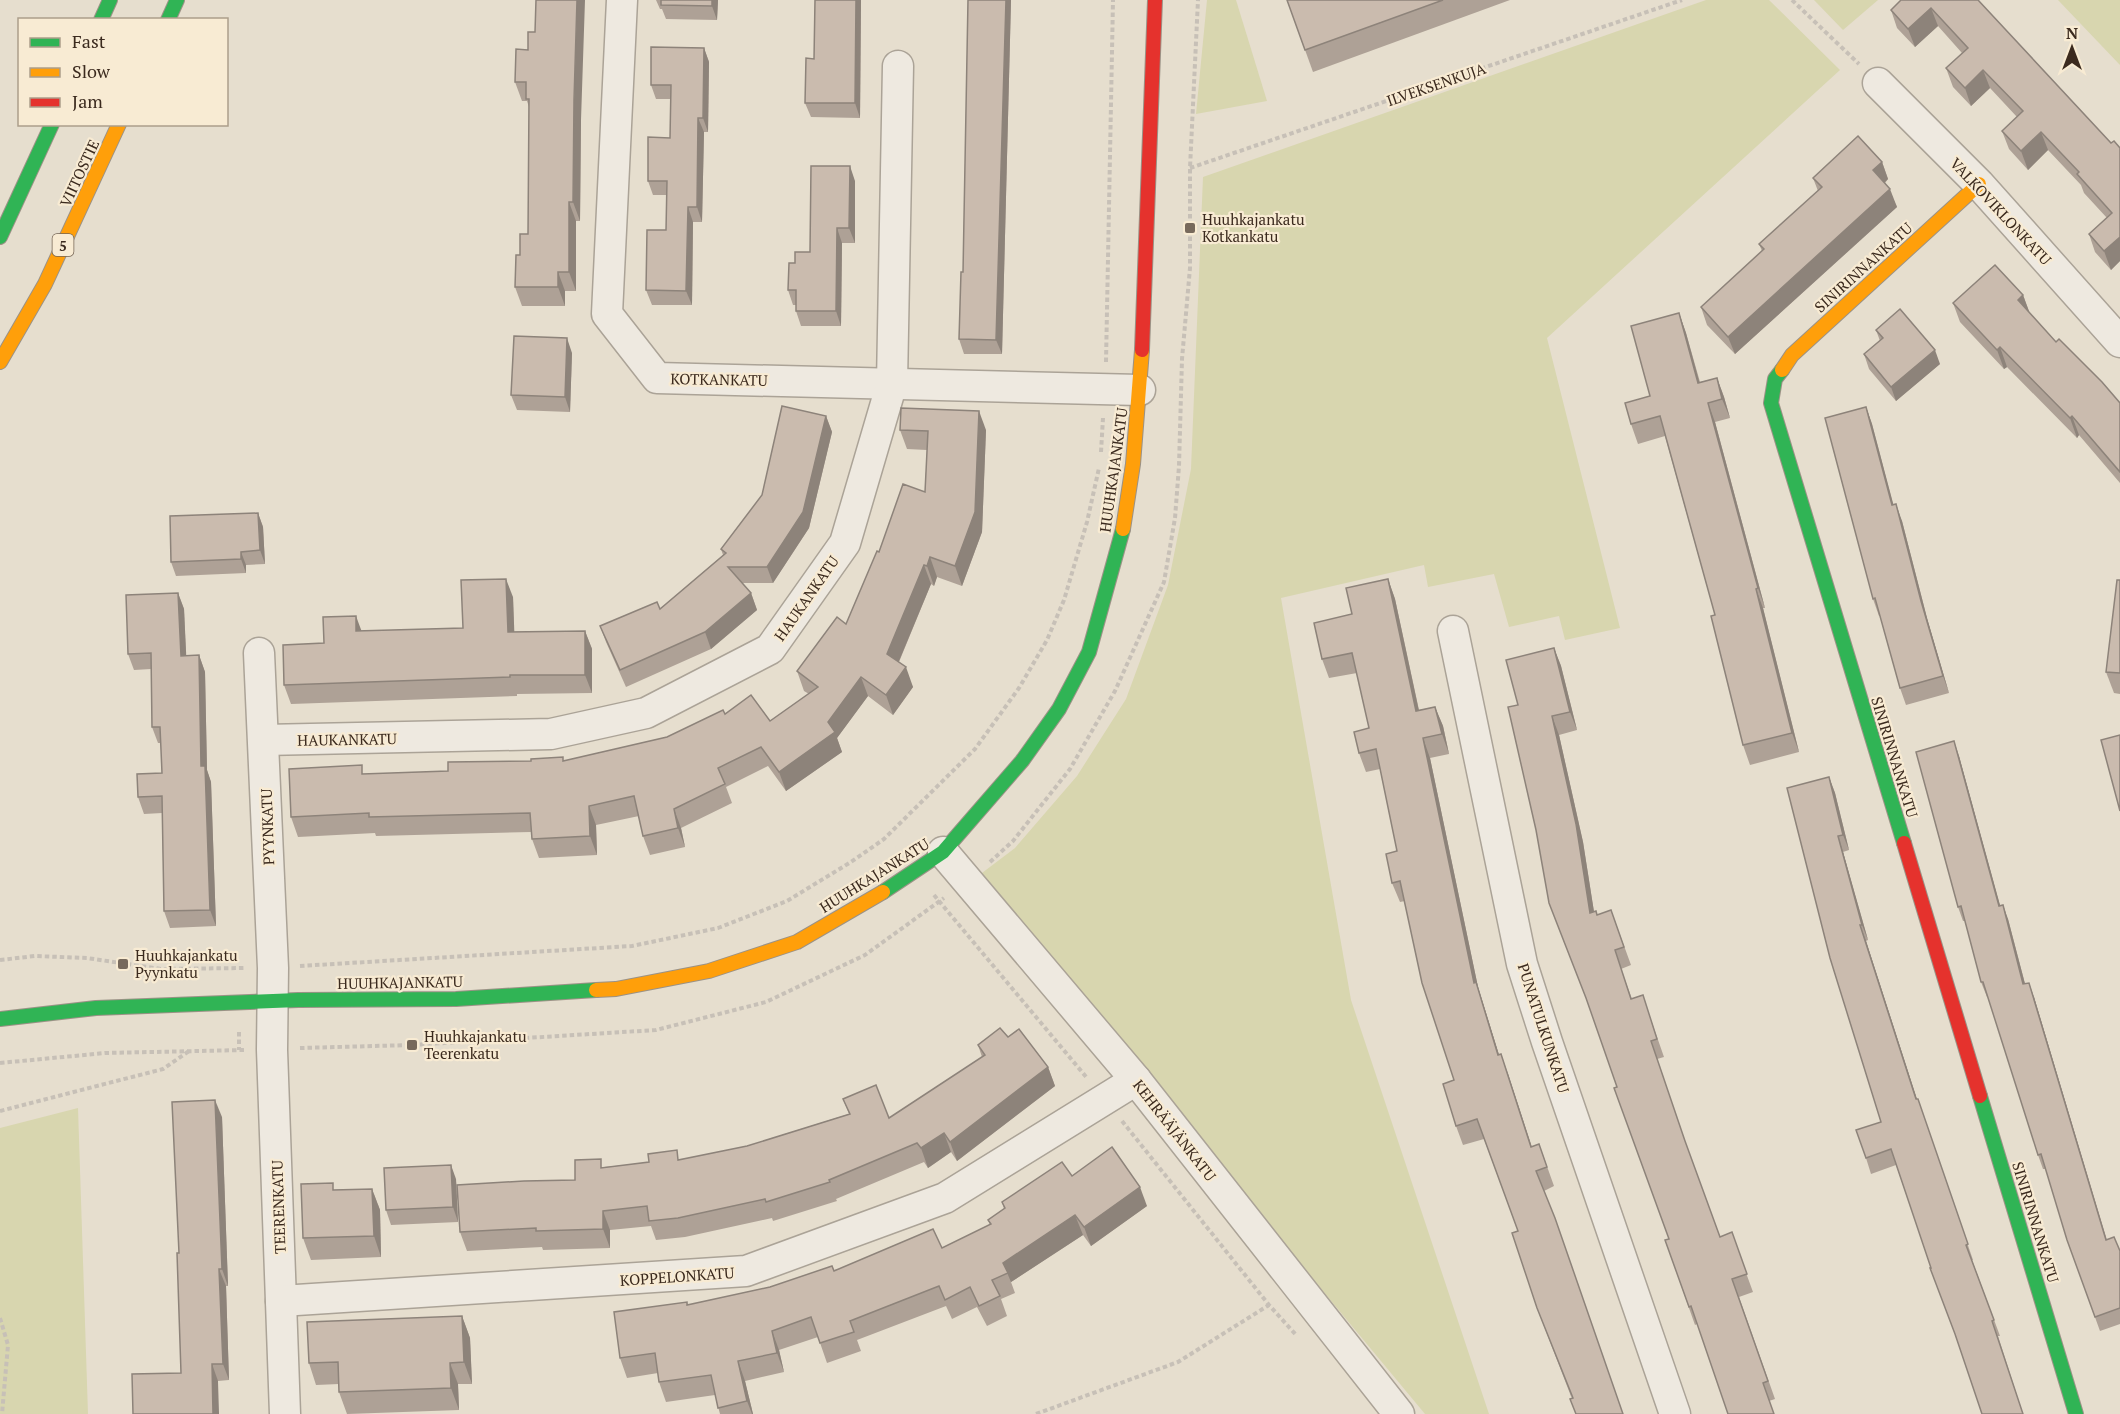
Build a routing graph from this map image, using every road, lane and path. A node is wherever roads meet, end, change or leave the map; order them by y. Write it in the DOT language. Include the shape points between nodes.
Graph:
graph roads {
  1 [pos="110,0"];
  2 [pos="177,0"];
  3 [pos="621,0"];
  4 [pos="1113,0"];
  5 [pos="1155,0"];
  6 [pos="1198,0"];
  7 [pos="1682,0"];
  8 [pos="1792,0"];
  9 [pos="102,18"];
  10 [pos="169,18"];
  11 [pos="898,66"];
  12 [pos="1878,83"];
  13 [pos="51,126"];
  14 [pos="118,126"];
  15 [pos="1191,168"];
  16 [pos="1979,184"];
  17 [pos="0,237"];
  18 [pos="2120,342"];
  19 [pos="0,362"];
  20 [pos="892,383"];
  21 [pos="1105,388"];
  22 [pos="1140,390"];
  23 [pos="1453,631"];
  24 [pos="259,653"];
  25 [pos="264,740"];
  26 [pos="943,852"];
  27 [pos="968,882"];
  28 [pos="940,901"];
  29 [pos="0,960"];
  30 [pos="273,968"];
  31 [pos="273,1000"];
  32 [pos="0,1019"];
  33 [pos="272,1050"];
  34 [pos="190,1051"];
  35 [pos="0,1063"];
  36 [pos="1136,1080"];
  37 [pos="1104,1099"];
  38 [pos="0,1111"];
  39 [pos="281,1302"];
  40 [pos="1269,1305"];
  41 [pos="0,1318"];
  42 [pos="1301,1339"];
  43 [pos="2,1414"];
  44 [pos="285,1414"];
  45 [pos="1036,1414"];
  46 [pos="1399,1414"];
  47 [pos="1675,1414"];
  48 [pos="2076,1414"];
  1 -- 9 [label="main road"];
  2 -- 10 [label="main road"];
  3 -- 20 [label="street, KOTKANKATU" via="608,314 657,378"];
  4 -- 21 [label="path"];
  5 -- 22 [label="main road, HUUHKAJANKATU"];
  6 -- 15 [label="path"];
  7 -- 15 [label="path, ILVEKSENKUJA"];
  8 -- 12 [label="path"];
  11 -- 20 [label="street, HAUKANKATU"];
  12 -- 16 [label="street, VALKOVIKLONKATU"];
  13 -- 17 [label="main road"];
  14 -- 19 [label="main road, VIITOSTIE / 5" via="45,284"];
  15 -- 27 [label="path" via="1190,268 1179,466 1164,582 1115,690 1070,769 1013,841"];
  16 -- 18 [label="street, VALKOVIKLONKATU"];
  16 -- 48 [label="main road, SINIRINNANKATU" via="1792,355 1775,379 1771,404"];
  20 -- 21 [label="street, KOTKANKATU"];
  20 -- 25 [label="street, HAUKANKATU" via="845,543 770,649 646,713 551,734"];
  21 -- 22 [label="street, KOTKANKATU"];
  21 -- 30 [label="path" via="1100,461 1087,522 1064,600 1047,640 1019,688 975,749 884,839 787,901 718,928 632,946"];
  22 -- 26 [label="main road, HUUHKAJANKATU" via="1121,540 1089,652 1059,709 1022,760"];
  23 -- 47 [label="street, PUNATULKUNKATU" via="1522,964"];
  24 -- 25 [label="street, PYYNKATU"];
  25 -- 30 [label="street, PYYNKATU"];
  26 -- 27 [label="street, KEHRÄÄJÄNKATU"];
  26 -- 31 [label="main road, HUUHKAJANKATU" via="797,942 709,971 616,989 456,999"];
  27 -- 28 [label="path"];
  27 -- 36 [label="street, KEHRÄÄJÄNKATU"];
  28 -- 33 [label="path" via="865,955 766,1002 657,1030"];
  28 -- 37 [label="path"];
  29 -- 30 [label="path" via="76,957 161,969"];
  30 -- 31 [label="street, PYYNKATU"];
  31 -- 32 [label="main road, HUUHKAJANKATU" via="96,1008"];
  31 -- 33 [label="street, TEERENKATU"];
  33 -- 34 [label="path"];
  33 -- 39 [label="street, TEERENKATU"];
  34 -- 35 [label="path" via="105,1053"];
  34 -- 38 [label="path" via="164,1069"];
  36 -- 37 [label="street, KOPPELONKATU"];
  36 -- 46 [label="street, KEHRÄÄJÄNKATU"];
  37 -- 39 [label="street, KOPPELONKATU" via="945,1198 746,1271"];
  37 -- 40 [label="path"];
  39 -- 44 [label="street, TEERENKATU"];
  40 -- 42 [label="path"];
  40 -- 45 [label="path" via="1178,1362"];
  41 -- 43 [label="path" via="8,1345"];
}
